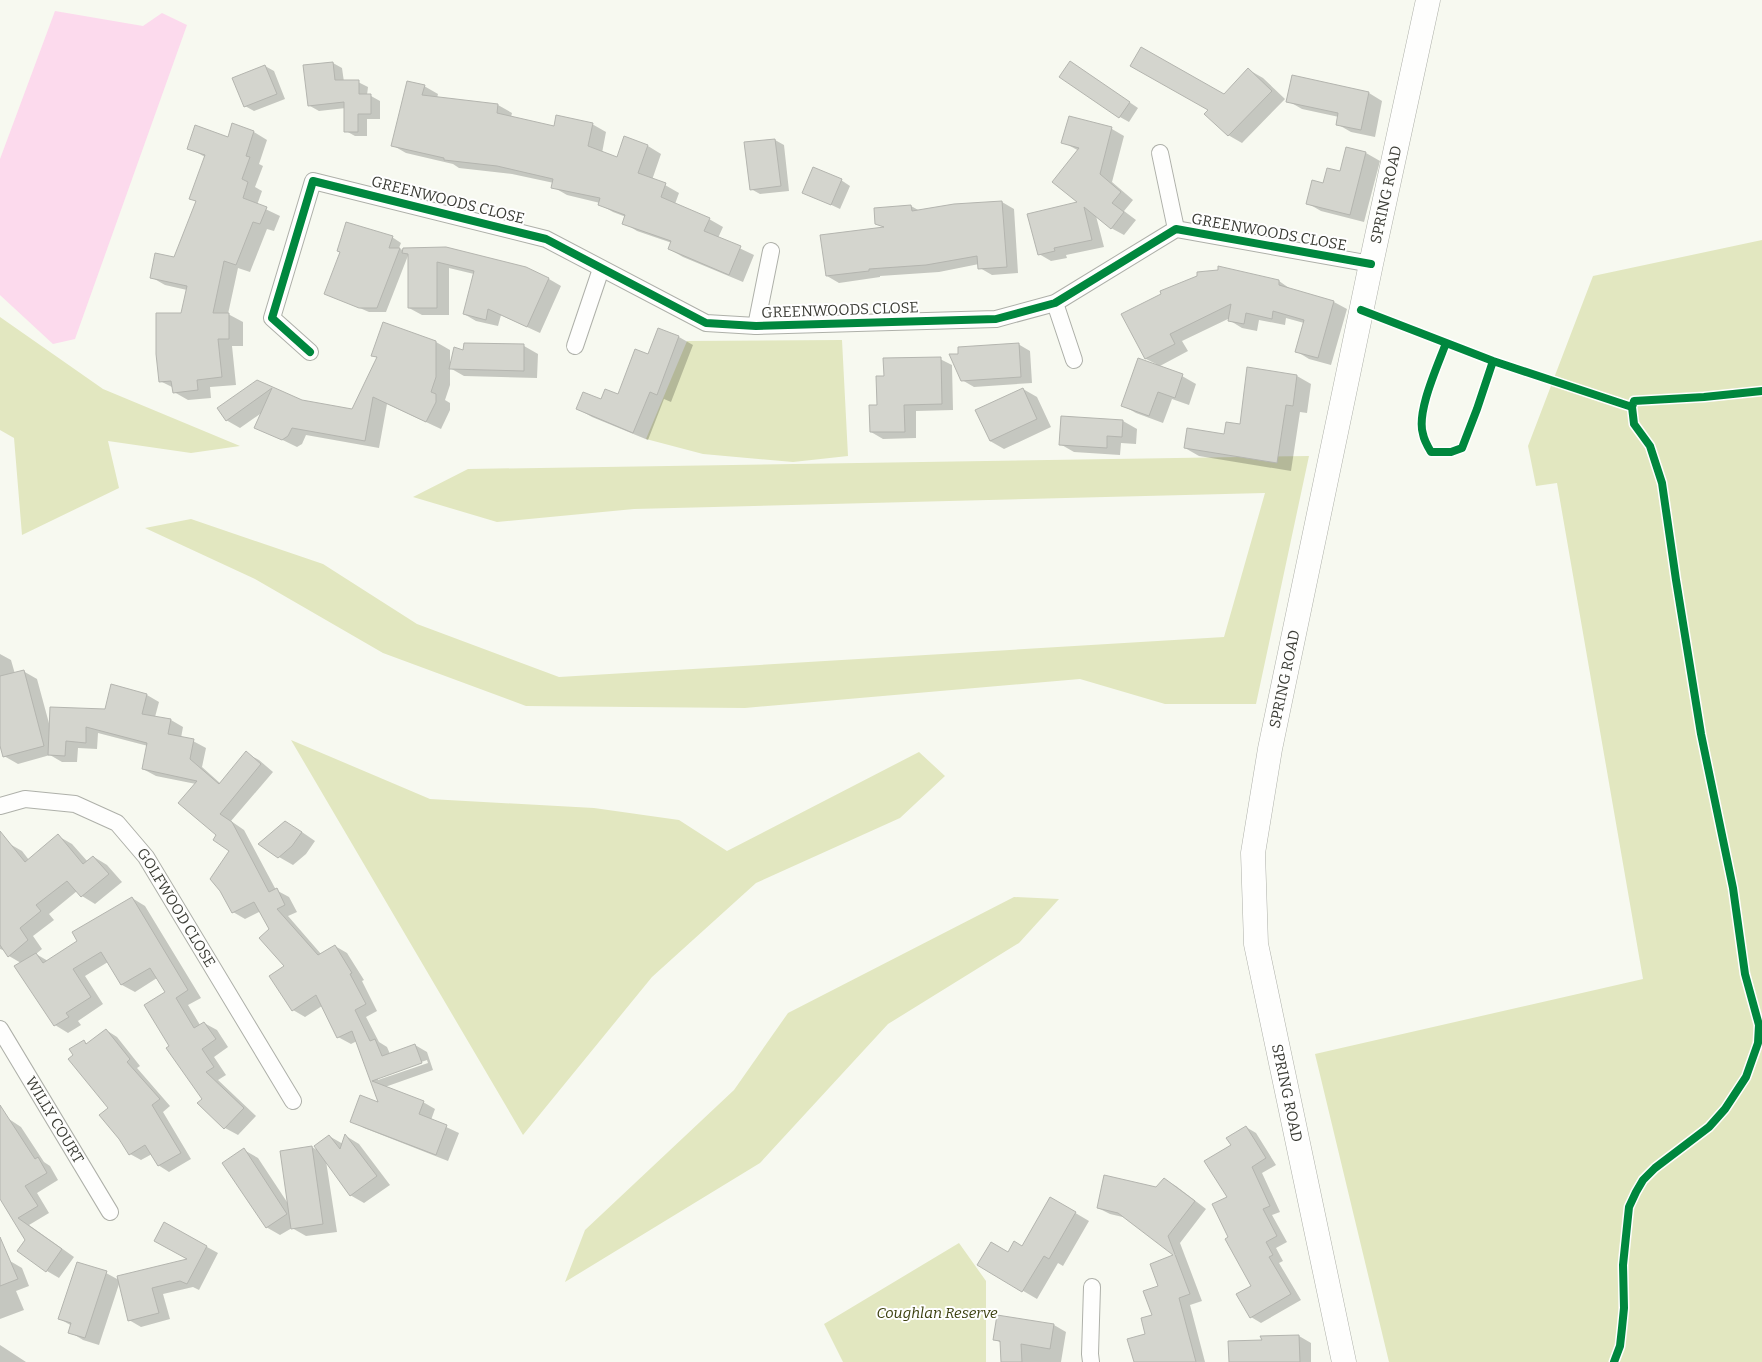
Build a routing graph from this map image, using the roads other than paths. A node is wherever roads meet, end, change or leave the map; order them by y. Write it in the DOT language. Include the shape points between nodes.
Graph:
graph roads {
  1 [pos="1428,0"];
  2 [pos="1160,154"];
  3 [pos="1176,229"];
  4 [pos="771,251"];
  5 [pos="1371,264"];
  6 [pos="601,268"];
  7 [pos="1055,303"];
  8 [pos="756,326"];
  9 [pos="575,346"];
  10 [pos="310,352"];
  11 [pos="1074,360"];
  12 [pos="0,806"];
  13 [pos="0,1029"];
  14 [pos="293,1101"];
  15 [pos="110,1212"];
  16 [pos="1092,1287"];
  17 [pos="1091,1362"];
  18 [pos="1344,1362"];
  1 -- 5 [label="main road, SPRING ROAD"];
  2 -- 3 [label="street"];
  3 -- 5 [label="street, GREENWOODS CLOSE"];
  3 -- 7 [label="street, GREENWOODS CLOSE"];
  4 -- 8 [label="street"];
  5 -- 18 [label="main road, SPRING ROAD" via="1270,750 1253,852 1256,944"];
  6 -- 8 [label="street, GREENWOODS CLOSE" via="706,323"];
  6 -- 9 [label="street"];
  6 -- 10 [label="street, GREENWOODS CLOSE" via="546,239 313,181 272,318"];
  7 -- 8 [label="street, GREENWOODS CLOSE" via="996,319"];
  7 -- 11 [label="street"];
  12 -- 14 [label="street, GOLFWOOD CLOSE" via="25,799 75,804 117,823 146,857"];
  13 -- 15 [label="street, WILLY COURT"];
  16 -- 17 [label="street"];
}
